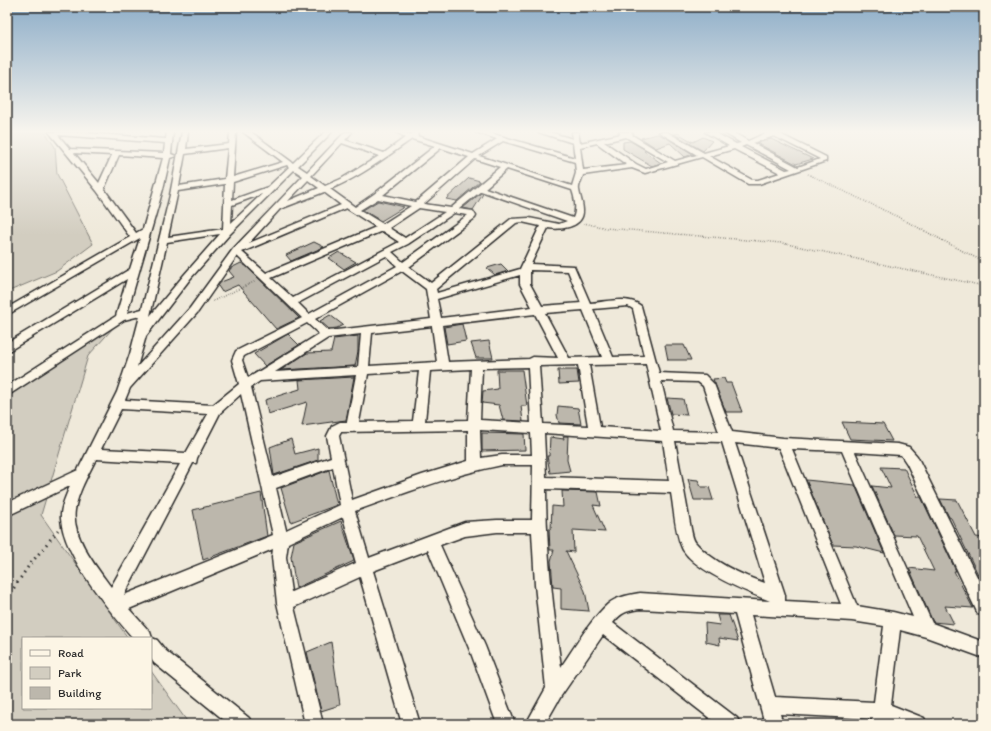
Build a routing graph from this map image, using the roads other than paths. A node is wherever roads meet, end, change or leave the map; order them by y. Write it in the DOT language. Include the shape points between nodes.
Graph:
graph roads {
  1 [pos="81,166"];
  2 [pos="110,166"];
  3 [pos="165,166"];
  4 [pos="180,166"];
  5 [pos="230,166"];
  6 [pos="285,166"];
  7 [pos="288,166"];
  8 [pos="291,166"];
  9 [pos="316,166"];
  10 [pos="368,166"];
  11 [pos="414,166"];
  12 [pos="463,166"];
  13 [pos="579,166"];
  14 [pos="633,166"];
  15 [pos="663,166"];
  16 [pos="722,166"];
  17 [pos="772,166"];
  18 [pos="791,166"];
  19 [pos="806,166"];
  20 [pos="506,167"];
  21 [pos="797,169"];
  22 [pos="580,173"];
  23 [pos="786,173"];
  24 [pos="306,177"];
  25 [pos="229,181"];
  26 [pos="272,187"];
  27 [pos="479,188"];
  28 [pos="100,189"];
  29 [pos="175,189"];
  30 [pos="575,189"];
  31 [pos="325,190"];
  32 [pos="376,196"];
  33 [pos="228,204"];
  34 [pos="347,205"];
  35 [pos="417,205"];
  36 [pos="276,208"];
  37 [pos="355,210"];
  38 [pos="452,211"];
  39 [pos="574,221"];
  40 [pos="545,225"];
  41 [pos="384,227"];
  42 [pos="146,231"];
  43 [pos="227,231"];
  44 [pos="135,238"];
  45 [pos="163,240"];
  46 [pos="405,242"];
  47 [pos="236,251"];
  48 [pos="387,252"];
  49 [pos="404,266"];
  50 [pos="525,269"];
  51 [pos="134,271"];
  52 [pos="265,277"];
  53 [pos="432,292"];
  54 [pos="291,303"];
  55 [pos="587,306"];
  56 [pos="538,310"];
  57 [pos="146,311"];
  58 [pos="7,312"];
  59 [pos="120,318"];
  60 [pos="310,319"];
  61 [pos="436,322"];
  62 [pos="367,330"];
  63 [pos="326,335"];
  64 [pos="139,336"];
  65 [pos="7,348"];
  66 [pos="609,360"];
  67 [pos="650,360"];
  68 [pos="533,361"];
  69 [pos="566,361"];
  70 [pos="583,361"];
  71 [pos="477,364"];
  72 [pos="443,366"];
  73 [pos="425,367"];
  74 [pos="363,370"];
  75 [pos="654,377"];
  76 [pos="251,381"];
  77 [pos="125,387"];
  78 [pos="7,392"];
  79 [pos="117,404"];
  80 [pos="216,410"];
  81 [pos="474,425"];
  82 [pos="418,426"];
  83 [pos="352,427"];
  84 [pos="536,428"];
  85 [pos="595,431"];
  86 [pos="668,436"];
  87 [pos="727,437"];
  88 [pos="783,443"];
  89 [pos="846,446"];
  90 [pos="93,454"];
  91 [pos="191,460"];
  92 [pos="337,460"];
  93 [pos="539,460"];
  94 [pos="475,465"];
  95 [pos="84,474"];
  96 [pos="539,483"];
  97 [pos="268,485"];
  98 [pos="677,487"];
  99 [pos="347,508"];
  100 [pos="7,510"];
  101 [pos="539,526"];
  102 [pos="281,540"];
  103 [pos="431,541"];
  104 [pos="364,567"];
  105 [pos="779,602"];
  106 [pos="114,603"];
  107 [pos="285,603"];
  108 [pos="741,607"];
  109 [pos="984,608"];
  110 [pos="852,614"];
  111 [pos="893,620"];
  112 [pos="601,624"];
  113 [pos="926,629"];
  114 [pos="143,637"];
  115 [pos="152,647"];
  116 [pos="984,650"];
  117 [pos="556,690"];
  118 [pos="769,705"];
  119 [pos="881,718"];
  120 [pos="243,724"];
  121 [pos="314,724"];
  122 [pos="411,724"];
  123 [pos="506,724"];
  124 [pos="535,724"];
  125 [pos="731,724"];
  126 [pos="774,724"];
  127 [pos="918,724"];
  1 -- 28 [label="street"];
  2 -- 28 [label="street"];
  3 -- 42 [label="street"];
  4 -- 29 [label="street"];
  5 -- 25 [label="street"];
  6 -- 25 [label="street"];
  7 -- 26 [label="street"];
  8 -- 24 [label="street"];
  9 -- 24 [label="street"];
  10 -- 31 [label="street"];
  11 -- 32 [label="street"];
  12 -- 35 [label="street"];
  13 -- 22 [label="street"];
  14 -- 15 [label="street" via="645,171"];
  14 -- 22 [label="street"];
  16 -- 23 [label="street" via="751,182"];
  17 -- 23 [label="street"];
  18 -- 21 [label="street"];
  19 -- 21 [label="street"];
  20 -- 27 [label="street"];
  20 -- 30 [label="street"];
  21 -- 23 [label="street"];
  22 -- 30 [label="street"];
  24 -- 31 [label="street"];
  24 -- 36 [label="street"];
  25 -- 29 [label="street"];
  25 -- 33 [label="street"];
  26 -- 33 [label="street"];
  26 -- 43 [label="street"];
  27 -- 38 [label="street"];
  27 -- 39 [label="street"];
  28 -- 44 [label="street"];
  29 -- 45 [label="street"];
  30 -- 39 [label="street" via="578,194 579,215"];
  31 -- 34 [label="street"];
  31 -- 36 [label="street"];
  32 -- 35 [label="street"];
  32 -- 37 [label="street"];
  33 -- 43 [label="street"];
  34 -- 37 [label="street"];
  34 -- 47 [label="street"];
  35 -- 38 [label="street"];
  35 -- 41 [label="street" via="396,222"];
  36 -- 47 [label="street"];
  37 -- 41 [label="street"];
  38 -- 46 [label="street"];
  38 -- 49 [label="street" via="472,216"];
  39 -- 40 [label="street" via="561,226"];
  40 -- 50 [label="street"];
  40 -- 53 [label="street" via="523,220 514,221"];
  41 -- 46 [label="street"];
  41 -- 52 [label="street"];
  42 -- 44 [label="street"];
  42 -- 51 [label="street"];
  43 -- 45 [label="street"];
  43 -- 64 [label="street"];
  44 -- 58 [label="street"];
  45 -- 57 [label="street"];
  46 -- 48 [label="street"];
  47 -- 52 [label="street"];
  47 -- 77 [label="street" via="194,310"];
  48 -- 49 [label="street"];
  48 -- 54 [label="street"];
  49 -- 53 [label="street"];
  49 -- 60 [label="street"];
  50 -- 53 [label="street"];
  50 -- 55 [label="street" via="571,268"];
  50 -- 56 [label="street" via="525,284"];
  51 -- 59 [label="street"];
  51 -- 65 [label="street"];
  52 -- 54 [label="street"];
  53 -- 61 [label="street"];
  54 -- 60 [label="street"];
  55 -- 56 [label="street"];
  55 -- 66 [label="street"];
  55 -- 67 [label="street" via="628,302 638,308"];
  56 -- 61 [label="street"];
  56 -- 69 [label="street"];
  57 -- 59 [label="street"];
  57 -- 64 [label="street"];
  59 -- 78 [label="street"];
  60 -- 63 [label="street"];
  60 -- 76 [label="street" via="240,354 238,366"];
  61 -- 62 [label="street"];
  61 -- 72 [label="street"];
  62 -- 63 [label="street"];
  62 -- 74 [label="street"];
  63 -- 76 [label="street"];
  64 -- 77 [label="street"];
  66 -- 67 [label="street"];
  66 -- 70 [label="street"];
  67 -- 75 [label="street"];
  68 -- 69 [label="street"];
  68 -- 71 [label="street"];
  68 -- 84 [label="street"];
  69 -- 70 [label="street"];
  70 -- 85 [label="street"];
  71 -- 72 [label="street"];
  71 -- 81 [label="street"];
  72 -- 73 [label="street"];
  73 -- 74 [label="street"];
  73 -- 82 [label="street"];
  74 -- 76 [label="street"];
  74 -- 83 [label="street"];
  75 -- 86 [label="street"];
  75 -- 87 [label="street" via="704,379"];
  76 -- 80 [label="street"];
  76 -- 97 [label="street"];
  77 -- 79 [label="street"];
  79 -- 80 [label="street"];
  79 -- 90 [label="street"];
  80 -- 91 [label="street"];
  81 -- 82 [label="street"];
  81 -- 84 [label="street"];
  81 -- 94 [label="street"];
  82 -- 83 [label="street"];
  83 -- 92 [label="street" via="340,427 334,433"];
  84 -- 85 [label="street"];
  84 -- 93 [label="street"];
  85 -- 86 [label="street"];
  86 -- 87 [label="street"];
  86 -- 98 [label="street"];
  87 -- 88 [label="street"];
  87 -- 105 [label="street"];
  88 -- 89 [label="street"];
  88 -- 110 [label="street"];
  89 -- 109 [label="street" via="898,449 908,454"];
  89 -- 113 [label="street"];
  90 -- 91 [label="street"];
  90 -- 95 [label="street"];
  91 -- 106 [label="street"];
  92 -- 97 [label="street"];
  92 -- 99 [label="street"];
  93 -- 94 [label="street" via="502,460"];
  93 -- 96 [label="street"];
  94 -- 99 [label="street"];
  95 -- 100 [label="street"];
  95 -- 106 [label="street" via="73,495 68,517 74,540"];
  96 -- 98 [label="street"];
  96 -- 101 [label="street"];
  97 -- 102 [label="street"];
  98 -- 105 [label="street" via="689,546 705,562"];
  99 -- 102 [label="street"];
  99 -- 104 [label="street"];
  101 -- 103 [label="street" via="465,529"];
  101 -- 117 [label="street" via="543,585"];
  102 -- 106 [label="street"];
  102 -- 107 [label="street" via="279,557"];
  103 -- 104 [label="street"];
  103 -- 123 [label="street" via="479,652"];
  104 -- 107 [label="street"];
  104 -- 122 [label="street"];
  105 -- 108 [label="street"];
  105 -- 110 [label="street"];
  106 -- 114 [label="street"];
  107 -- 121 [label="street"];
  108 -- 112 [label="street" via="640,601 614,608"];
  108 -- 118 [label="street"];
  110 -- 111 [label="street"];
  111 -- 113 [label="street"];
  111 -- 119 [label="street"];
  112 -- 117 [label="street"];
  112 -- 125 [label="street"];
  113 -- 116 [label="street"];
  115 -- 120 [label="street" via="160,657"];
  117 -- 124 [label="street"];
  118 -- 119 [label="street"];
  118 -- 126 [label="street"];
  119 -- 127 [label="street"];
}
